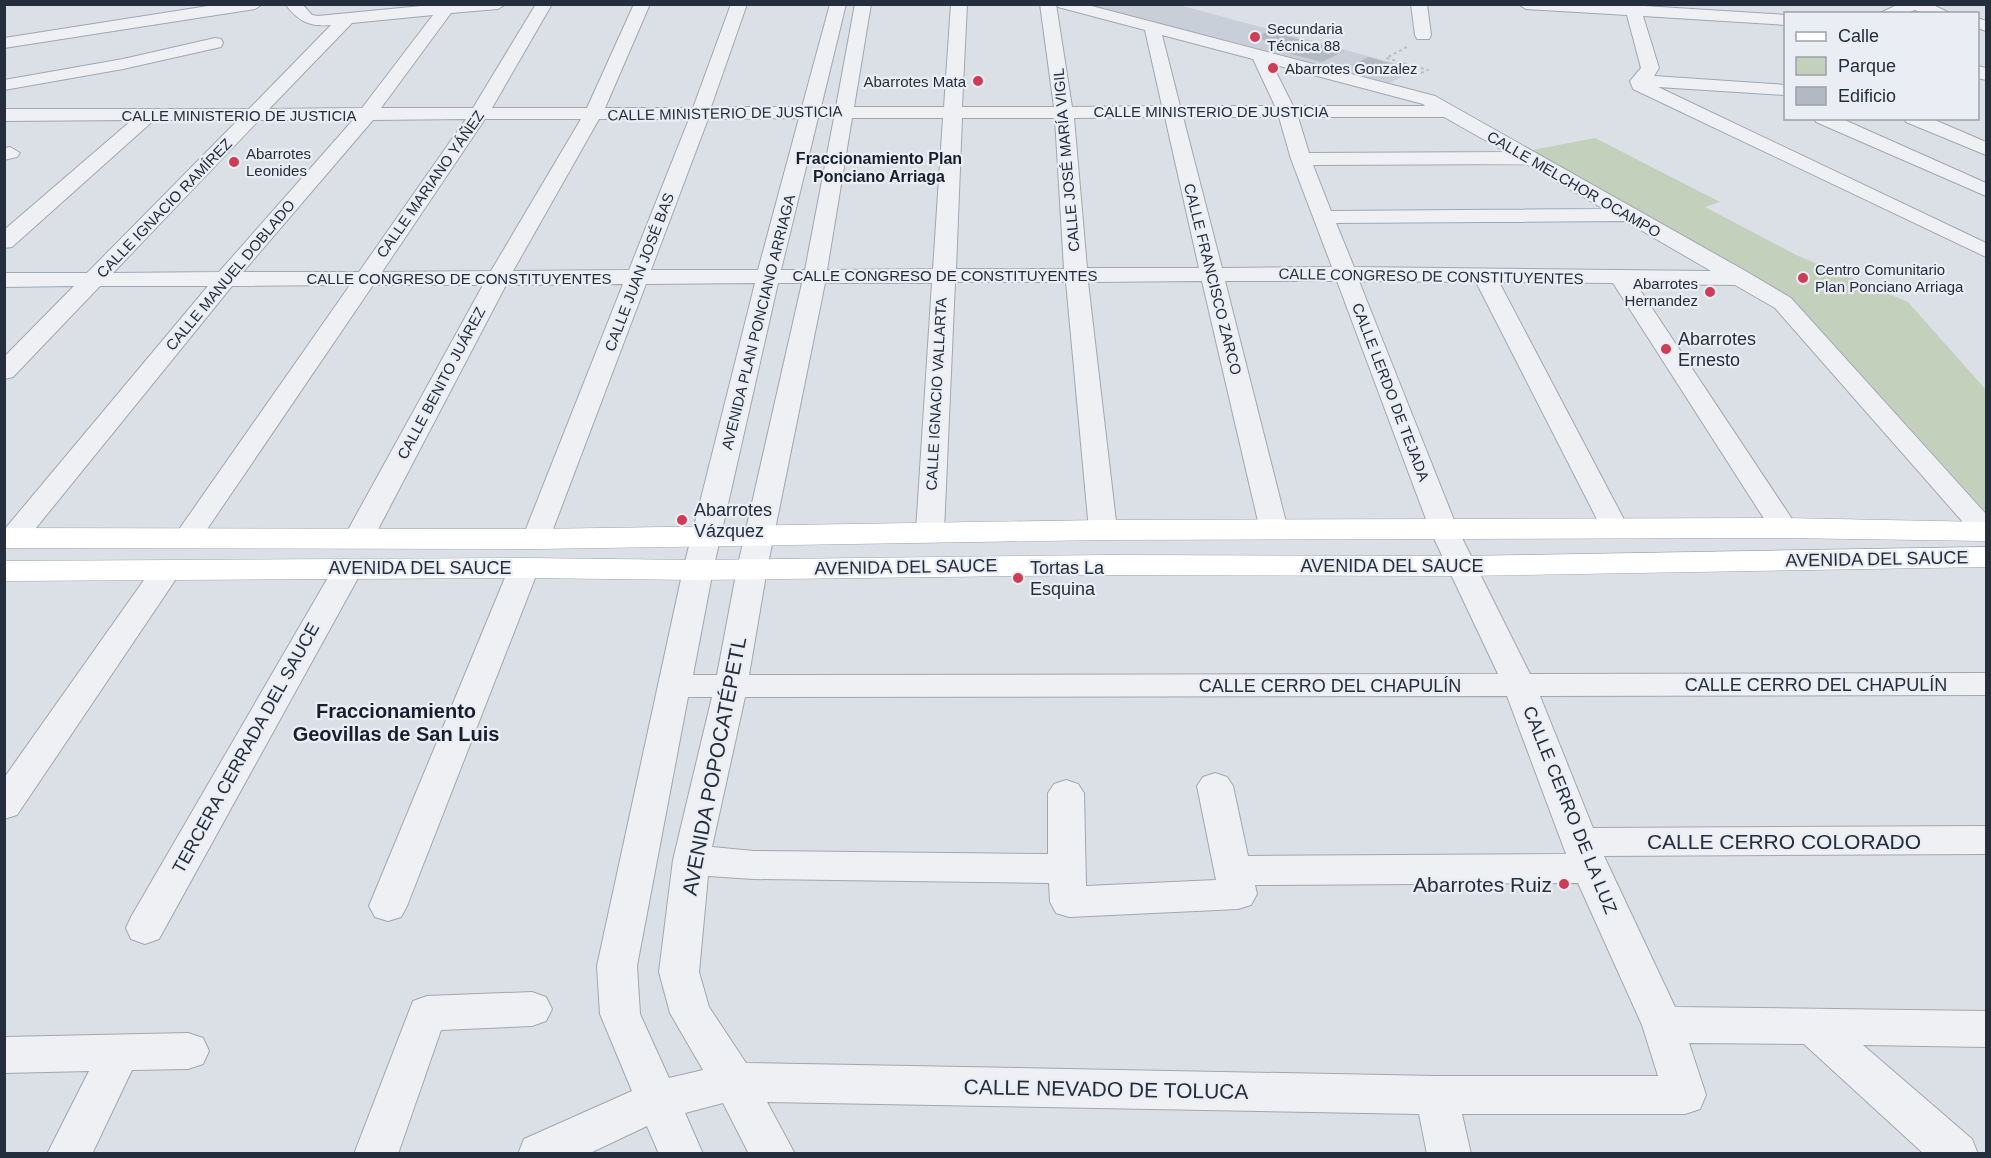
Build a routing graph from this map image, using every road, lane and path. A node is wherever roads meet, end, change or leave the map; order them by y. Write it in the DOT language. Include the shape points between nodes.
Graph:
graph roads {
  1 [pos="294,4"];
  2 [pos="498,4"];
  3 [pos="544,4"];
  4 [pos="642,4"];
  5 [pos="739,4"];
  6 [pos="838,4"];
  7 [pos="863,4"];
  8 [pos="958,4"];
  9 [pos="1048,4"];
  10 [pos="1064,4"];
  11 [pos="1419,4"];
  12 [pos="1526,4"];
  13 [pos="250,5"];
  14 [pos="1914,5"];
  15 [pos="446,10"];
  16 [pos="1634,11"];
  17 [pos="1892,12"];
  18 [pos="1937,12"];
  19 [pos="359,13"];
  20 [pos="114,20"];
  21 [pos="1784,20"];
  22 [pos="1152,27"];
  23 [pos="1423,35"];
  24 [pos="4,43"];
  25 [pos="215,43"];
  26 [pos="123,45"];
  27 [pos="1395,53"];
  28 [pos="1259,54"];
  29 [pos="123,64"];
  30 [pos="1647,80"];
  31 [pos="4,85"];
  32 [pos="1751,87"];
  33 [pos="1390,89"];
  34 [pos="1784,90"];
  35 [pos="1784,102"];
  36 [pos="14,109"];
  37 [pos="810,111"];
  38 [pos="845,111"];
  39 [pos="954,111"];
  40 [pos="1064,111"];
  41 [pos="1446,111"];
  42 [pos="1173,112"];
  43 [pos="1287,112"];
  44 [pos="479,114"];
  45 [pos="593,114"];
  46 [pos="700,114"];
  47 [pos="367,115"];
  48 [pos="148,116"];
  49 [pos="255,116"];
  50 [pos="1828,120"];
  51 [pos="1918,120"];
  52 [pos="1938,129"];
  53 [pos="1877,142"];
  54 [pos="1986,149"];
  55 [pos="1527,158"];
  56 [pos="1301,159"];
  57 [pos="1986,190"];
  58 [pos="1625,215"];
  59 [pos="1323,217"];
  60 [pos="4,242"];
  61 [pos="1986,251"];
  62 [pos="1076,274"];
  63 [pos="1212,274"];
  64 [pos="1345,274"];
  65 [pos="942,275"];
  66 [pos="768,276"];
  67 [pos="815,277"];
  68 [pos="1485,277"];
  69 [pos="1620,277"];
  70 [pos="226,278"];
  71 [pos="364,278"];
  72 [pos="498,278"];
  73 [pos="636,278"];
  74 [pos="1741,278"];
  75 [pos="4,280"];
  76 [pos="93,280"];
  77 [pos="4,372"];
  78 [pos="1784,528"];
  79 [pos="1615,529"];
  80 [pos="1103,530"];
  81 [pos="1274,530"];
  82 [pos="1444,530"];
  83 [pos="930,531"];
  84 [pos="1986,531"];
  85 [pos="9,538"];
  86 [pos="187,538"];
  87 [pos="756,552"];
  88 [pos="531,553"];
  89 [pos="703,553"];
  90 [pos="353,554"];
  91 [pos="1986,557"];
  92 [pos="1461,566"];
  93 [pos="166,570"];
  94 [pos="4,571"];
  95 [pos="1986,684"];
  96 [pos="674,686"];
  97 [pos="730,686"];
  98 [pos="1520,686"];
  99 [pos="1215,786"];
  100 [pos="1066,793"];
  101 [pos="4,806"];
  102 [pos="1986,840"];
  103 [pos="1585,855"];
  104 [pos="691,860"];
  105 [pos="1236,882"];
  106 [pos="1067,886"];
  107 [pos="388,906"];
  108 [pos="145,928"];
  109 [pos="532,1009"];
  110 [pos="1663,1025"];
  111 [pos="1813,1027"];
  112 [pos="1986,1029"];
  113 [pos="188,1051"];
  114 [pos="120,1052"];
  115 [pos="4,1055"];
  116 [pos="734,1082"];
  117 [pos="1436,1095"];
  118 [pos="1685,1095"];
  119 [pos="657,1100"];
  120 [pos="69,1154"];
  121 [pos="376,1154"];
  122 [pos="540,1154"];
  123 [pos="681,1154"];
  124 [pos="773,1154"];
  125 [pos="1449,1154"];
  126 [pos="1956,1154"];
  1 -- 19 [label="street" via="311,21"];
  2 -- 15 [label="street"];
  3 -- 44 [label="street, CALLE MARIANO YÁÑEZ"];
  4 -- 45 [label="street, CALLE BENITO JUÁREZ"];
  5 -- 46 [label="street, CALLE JUAN JOSÉ BAS"];
  6 -- 37 [label="street, AVENIDA PLAN PONCIANO ARRIAGA"];
  7 -- 38 [label="street"];
  8 -- 39 [label="street, CALLE IGNACIO VALLARTA"];
  9 -- 40 [label="street, CALLE JOSÉ MARÍA VIGIL"];
  10 -- 22 [label="street, CALLE MELCHOR OCAMPO"];
  11 -- 23 [label="street"];
  12 -- 16 [label="street"];
  13 -- 20 [label="street"];
  14 -- 17 [label="street"];
  14 -- 18 [label="street"];
  15 -- 19 [label="street"];
  15 -- 47 [label="street, CALLE MANUEL DOBLADO"];
  16 -- 21 [label="street"];
  16 -- 30 [label="street" via="1648,56"];
  19 -- 49 [label="street, CALLE IGNACIO RAMÍREZ"];
  20 -- 24 [label="street"];
  20 -- 26 [label="street"];
  22 -- 28 [label="street, CALLE MELCHOR OCAMPO"];
  22 -- 42 [label="street, CALLE FRANCISCO ZARCO"];
  25 -- 29 [label="street"];
  27 -- 33 [label="path" via="1386,58 1428,70"];
  28 -- 33 [label="street, CALLE MELCHOR OCAMPO"];
  28 -- 43 [label="street, CALLE LERDO DE TEJADA"];
  29 -- 31 [label="street"];
  29 -- 36 [label="street" via="118,73"];
  30 -- 32 [label="street"];
  30 -- 61 [label="street" via="1639,81 1639,85"];
  32 -- 34 [label="street"];
  32 -- 35 [label="street"];
  33 -- 41 [label="street, CALLE MELCHOR OCAMPO" via="1429,100"];
  36 -- 48 [label="street, CALLE MINISTERIO DE JUSTICIA"];
  37 -- 38 [label="street, CALLE MINISTERIO DE JUSTICIA"];
  37 -- 46 [label="street, CALLE MINISTERIO DE JUSTICIA"];
  37 -- 66 [label="street, AVENIDA PLAN PONCIANO ARRIAGA"];
  38 -- 39 [label="street, CALLE MINISTERIO DE JUSTICIA"];
  38 -- 67 [label="street"];
  39 -- 40 [label="street, CALLE MINISTERIO DE JUSTICIA"];
  39 -- 65 [label="street, CALLE IGNACIO VALLARTA"];
  40 -- 42 [label="street, CALLE MINISTERIO DE JUSTICIA"];
  40 -- 62 [label="street, CALLE JOSÉ MARÍA VIGIL"];
  41 -- 43 [label="street, CALLE MINISTERIO DE JUSTICIA"];
  41 -- 55 [label="street, CALLE MELCHOR OCAMPO"];
  42 -- 43 [label="street, CALLE MINISTERIO DE JUSTICIA"];
  42 -- 63 [label="street, CALLE FRANCISCO ZARCO"];
  43 -- 56 [label="street, CALLE LERDO DE TEJADA"];
  44 -- 45 [label="street, CALLE MINISTERIO DE JUSTICIA"];
  44 -- 47 [label="street, CALLE MINISTERIO DE JUSTICIA"];
  44 -- 71 [label="street, CALLE MARIANO YÁÑEZ"];
  45 -- 46 [label="street, CALLE MINISTERIO DE JUSTICIA"];
  45 -- 72 [label="street, CALLE BENITO JUÁREZ"];
  46 -- 73 [label="street, CALLE JUAN JOSÉ BAS"];
  47 -- 49 [label="street, CALLE MINISTERIO DE JUSTICIA"];
  47 -- 70 [label="street, CALLE MANUEL DOBLADO"];
  48 -- 49 [label="street, CALLE MINISTERIO DE JUSTICIA"];
  48 -- 60 [label="street"];
  49 -- 76 [label="street, CALLE IGNACIO RAMÍREZ"];
  50 -- 53 [label="street"];
  51 -- 52 [label="street"];
  52 -- 53 [label="street"];
  52 -- 54 [label="street"];
  53 -- 57 [label="street"];
  55 -- 56 [label="street"];
  55 -- 58 [label="street, CALLE MELCHOR OCAMPO"];
  56 -- 59 [label="street, CALLE LERDO DE TEJADA"];
  58 -- 59 [label="street"];
  58 -- 74 [label="street, CALLE MELCHOR OCAMPO"];
  59 -- 64 [label="street, CALLE LERDO DE TEJADA"];
  62 -- 63 [label="street, CALLE CONGRESO DE CONSTITUYENTES"];
  62 -- 65 [label="street, CALLE CONGRESO DE CONSTITUYENTES"];
  62 -- 80 [label="street, CALLE JOSÉ MARÍA VIGIL"];
  63 -- 64 [label="street, CALLE CONGRESO DE CONSTITUYENTES"];
  63 -- 81 [label="street, CALLE FRANCISCO ZARCO"];
  64 -- 68 [label="street, CALLE CONGRESO DE CONSTITUYENTES"];
  64 -- 82 [label="street, CALLE LERDO DE TEJADA"];
  65 -- 67 [label="street, CALLE CONGRESO DE CONSTITUYENTES"];
  65 -- 83 [label="street, CALLE IGNACIO VALLARTA"];
  66 -- 67 [label="street, CALLE CONGRESO DE CONSTITUYENTES"];
  66 -- 73 [label="street, CALLE CONGRESO DE CONSTITUYENTES"];
  66 -- 89 [label="street, AVENIDA PLAN PONCIANO ARRIAGA"];
  67 -- 87 [label="street"];
  68 -- 69 [label="street, CALLE CONGRESO DE CONSTITUYENTES"];
  68 -- 79 [label="street"];
  69 -- 74 [label="street, CALLE CONGRESO DE CONSTITUYENTES"];
  69 -- 78 [label="street"];
  70 -- 71 [label="street, CALLE CONGRESO DE CONSTITUYENTES"];
  70 -- 76 [label="street, CALLE CONGRESO DE CONSTITUYENTES"];
  70 -- 85 [label="street, CALLE MANUEL DOBLADO"];
  71 -- 72 [label="street, CALLE CONGRESO DE CONSTITUYENTES"];
  71 -- 86 [label="street, CALLE MARIANO YÁÑEZ"];
  72 -- 73 [label="street, CALLE CONGRESO DE CONSTITUYENTES"];
  72 -- 90 [label="street, CALLE BENITO JUÁREZ"];
  73 -- 88 [label="street, CALLE JUAN JOSÉ BAS"];
  74 -- 84 [label="street, CALLE MELCHOR OCAMPO" via="1783,303"];
  75 -- 76 [label="street, CALLE CONGRESO DE CONSTITUYENTES"];
  76 -- 77 [label="street, CALLE IGNACIO RAMÍREZ"];
  78 -- 79 [label="main road, AVENIDA DEL SAUCE"];
  78 -- 84 [label="main road, AVENIDA DEL SAUCE"];
  79 -- 82 [label="main road, AVENIDA DEL SAUCE"];
  80 -- 81 [label="main road, AVENIDA DEL SAUCE"];
  80 -- 83 [label="main road, AVENIDA DEL SAUCE"];
  81 -- 82 [label="main road, AVENIDA DEL SAUCE"];
  82 -- 92 [label="street, CALLE CERRO DE LA LUZ"];
  83 -- 87 [label="main road, AVENIDA DEL SAUCE"];
  85 -- 86 [label="main road, AVENIDA DEL SAUCE"];
  86 -- 90 [label="main road, AVENIDA DEL SAUCE"];
  87 -- 89 [label="main road, AVENIDA DEL SAUCE"];
  87 -- 92 [label="main road, AVENIDA DEL SAUCE" via="1107,564"];
  87 -- 97 [label="street, AVENIDA POPOCATÉPETL"];
  88 -- 89 [label="main road, AVENIDA DEL SAUCE"];
  88 -- 90 [label="main road, AVENIDA DEL SAUCE"];
  88 -- 107 [label="street, CALLE JUAN JOSÉ BAS"];
  89 -- 96 [label="street"];
  90 -- 93 [label="main road, AVENIDA DEL SAUCE"];
  90 -- 108 [label="street, TERCERA CERRADA DEL SAUCE"];
  91 -- 92 [label="main road, AVENIDA DEL SAUCE"];
  92 -- 98 [label="street, CALLE CERRO DE LA LUZ"];
  93 -- 94 [label="main road, AVENIDA DEL SAUCE"];
  93 -- 101 [label="street"];
  95 -- 98 [label="street, CALLE CERRO DEL CHAPULÍN"];
  96 -- 97 [label="street, CALLE CERRO DEL CHAPULÍN"];
  96 -- 119 [label="street" via="617,966 620,1014"];
  97 -- 98 [label="street, CALLE CERRO DEL CHAPULÍN"];
  97 -- 104 [label="street, AVENIDA POPOCATÉPETL"];
  98 -- 103 [label="street, CALLE CERRO DE LA LUZ"];
  99 -- 105 [label="street"];
  100 -- 106 [label="street"];
  102 -- 103 [label="street, CALLE CERRO COLORADO"];
  103 -- 105 [label="street, CALLE CERRO COLORADO"];
  103 -- 110 [label="street, CALLE CERRO DE LA LUZ"];
  104 -- 106 [label="street, CALLE CERRO COLORADO"];
  104 -- 116 [label="street, AVENIDA POPOCATÉPETL" via="679,972 690,1013"];
  105 -- 106 [label="street, CALLE CERRO COLORADO"];
  109 -- 121 [label="street" via="427,1013"];
  110 -- 111 [label="street"];
  110 -- 118 [label="street, CALLE CERRO DE LA LUZ"];
  111 -- 112 [label="street"];
  111 -- 126 [label="street"];
  113 -- 114 [label="street"];
  114 -- 115 [label="street"];
  114 -- 120 [label="street"];
  116 -- 117 [label="street, CALLE NEVADO DE TOLUCA"];
  116 -- 119 [label="street, CALLE NEVADO DE TOLUCA"];
  116 -- 124 [label="street, AVENIDA POPOCATÉPETL"];
  117 -- 118 [label="street, CALLE NEVADO DE TOLUCA"];
  117 -- 125 [label="street"];
  119 -- 122 [label="street, CALLE NEVADO DE TOLUCA"];
  119 -- 123 [label="street"];
}
